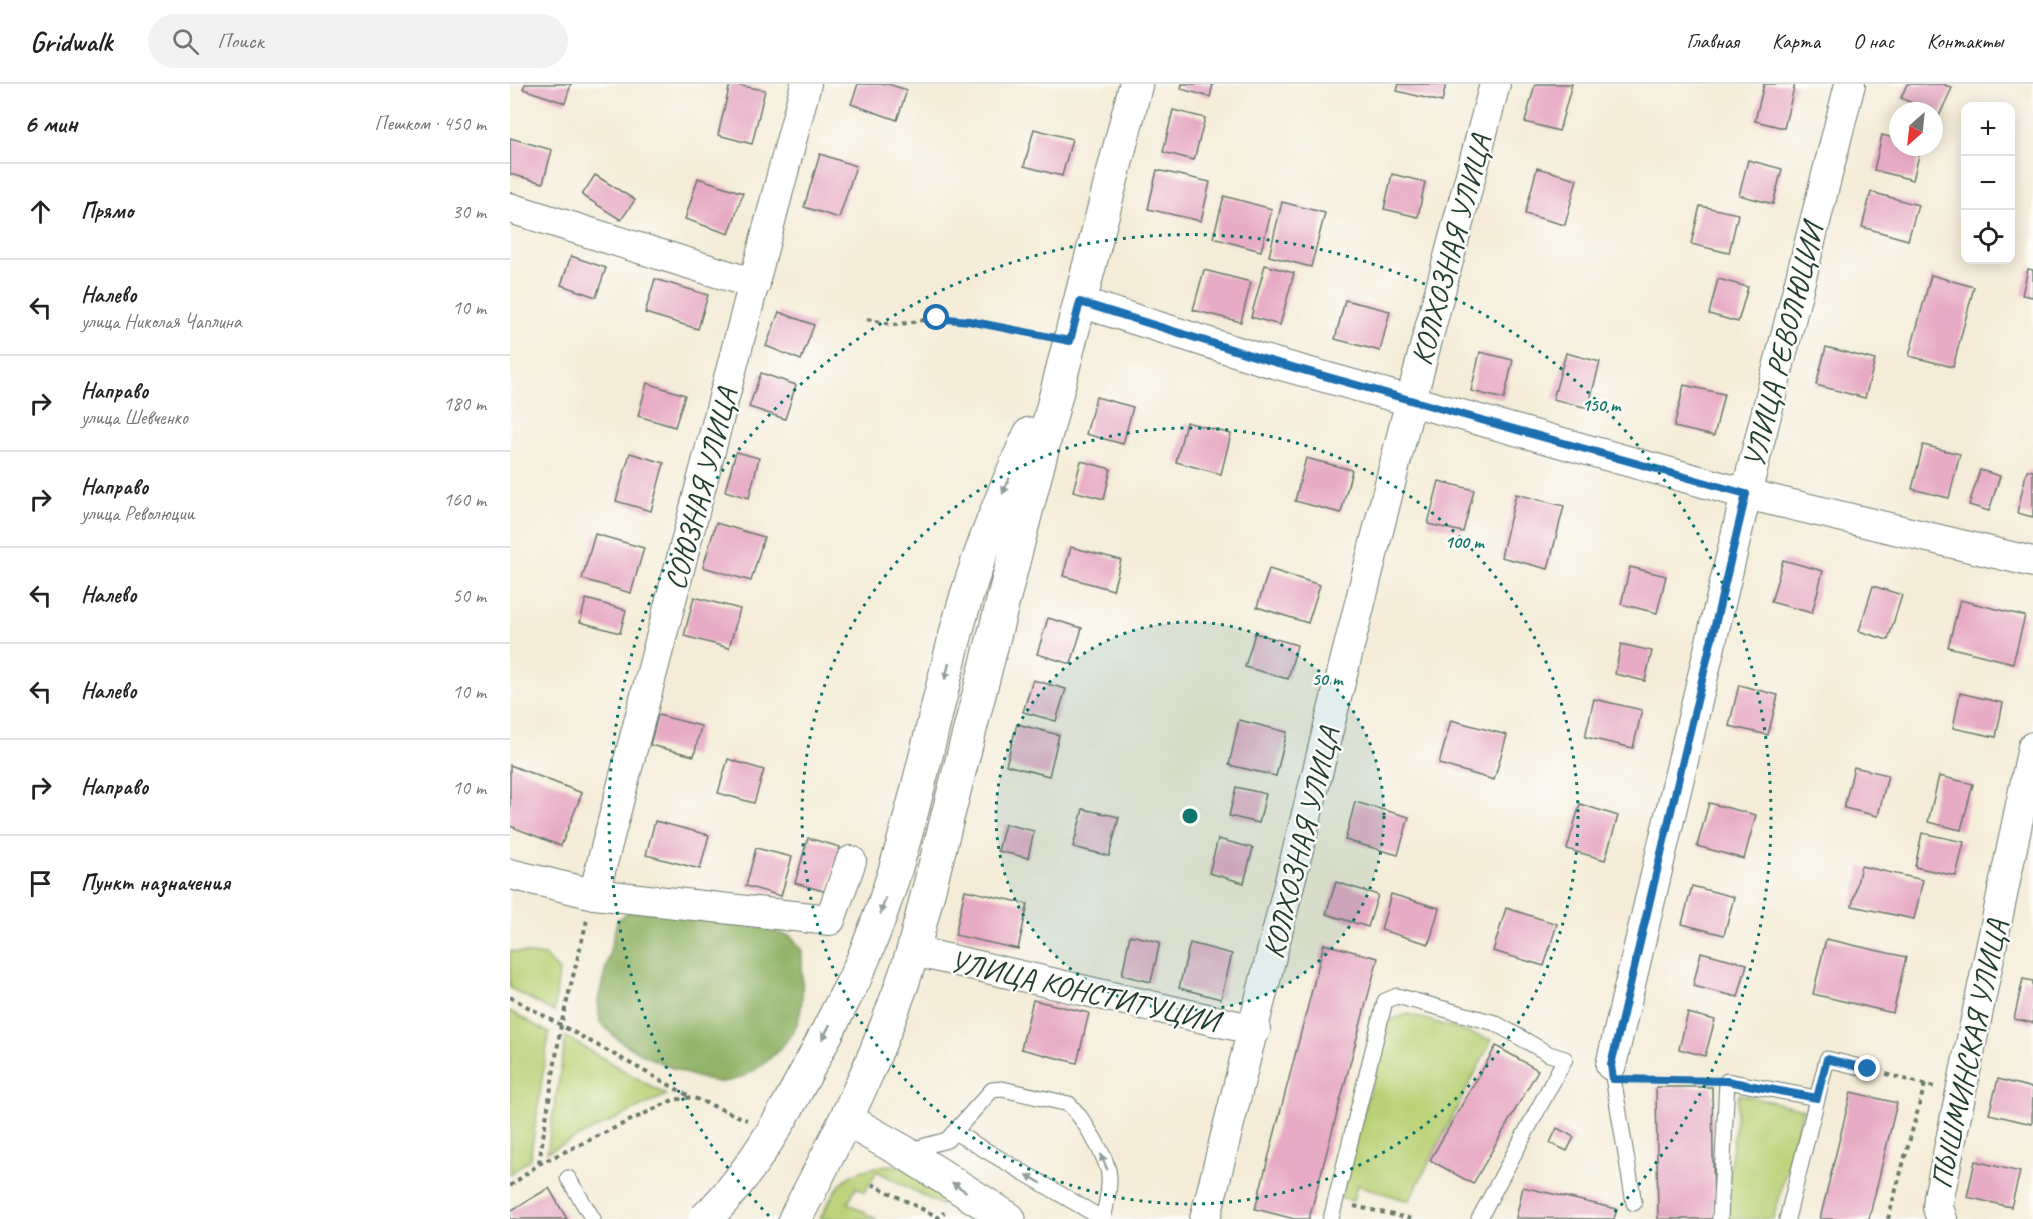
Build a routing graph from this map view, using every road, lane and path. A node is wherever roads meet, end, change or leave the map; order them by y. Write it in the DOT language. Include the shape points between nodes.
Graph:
graph roads {
  1 [pos="806,84"];
  2 [pos="1136,84"];
  3 [pos="1495,84"];
  4 [pos="1850,84"];
  5 [pos="510,208"];
  6 [pos="755,284"];
  7 [pos="1080,302"];
  8 [pos="867,319"];
  9 [pos="1068,349"];
  10 [pos="1411,400"];
  11 [pos="1746,494"];
  12 [pos="2033,562"];
  13 [pos="2033,747"];
  14 [pos="851,861"];
  15 [pos="510,874"];
  16 [pos="594,894"];
  17 [pos="913,951"];
  18 [pos="510,997"];
  19 [pos="561,1025"];
  20 [pos="1255,1030"];
  21 [pos="1868,1069"];
  22 [pos="1612,1072"];
  23 [pos="1727,1081"];
  24 [pos="1925,1084"];
  25 [pos="1960,1094"];
  26 [pos="692,1097"];
  27 [pos="1817,1098"];
  28 [pos="739,1116"];
  29 [pos="847,1120"];
  30 [pos="956,1133"];
  31 [pos="904,1152"];
  32 [pos="539,1164"];
  33 [pos="568,1178"];
  34 [pos="872,1184"];
  35 [pos="510,1186"];
  36 [pos="1335,1202"];
  37 [pos="1634,1203"];
  38 [pos="940,1218"];
  39 [pos="593,1219"];
  40 [pos="705,1219"];
  41 [pos="795,1219"];
  42 [pos="1008,1219"];
  43 [pos="1103,1219"];
  44 [pos="1205,1219"];
  45 [pos="1331,1219"];
  46 [pos="1412,1219"];
  47 [pos="1479,1219"];
  48 [pos="1720,1219"];
  49 [pos="1787,1219"];
  50 [pos="1888,1219"];
  51 [pos="1942,1219"];
  1 -- 6 [label="street, СОЮЗНАЯ УЛИЦА"];
  2 -- 7 [label="street"];
  3 -- 10 [label="street, КОЛХОЗНАЯ УЛИЦА"];
  4 -- 11 [label="street, УЛИЦА РЕВОЛЮЦИИ"];
  5 -- 6 [label="street"];
  6 -- 16 [label="street, СОЮЗНАЯ УЛИЦА"];
  7 -- 9 [label="street"];
  7 -- 10 [label="street"];
  8 -- 9 [label="path" via="894,325 937,318 969,321"];
  9 -- 17 [label="street"];
  9 -- 40 [label="street, one-way, bridge" via="983,544 879,921 854,980 767,1139 728,1196"];
  10 -- 11 [label="street"];
  10 -- 20 [label="street, КОЛХОЗНАЯ УЛИЦА"];
  11 -- 12 [label="street"];
  11 -- 22 [label="street, УЛИЦА РЕВОЛЮЦИИ"];
  13 -- 25 [label="street, ПЫШМИНСКАЯ УЛИЦА"];
  14 -- 16 [label="street" via="830,920"];
  15 -- 16 [label="street"];
  16 -- 19 [label="path"];
  17 -- 20 [label="street, УЛИЦА КОНСТИТУЦИИ"];
  17 -- 29 [label="street" via="888,1028"];
  18 -- 19 [label="path"];
  19 -- 26 [label="path"];
  19 -- 32 [label="path"];
  20 -- 44 [label="street, КОЛХОЗНАЯ УЛИЦА"];
  21 -- 24 [label="path"];
  21 -- 27 [label="lane" via="1827,1059"];
  22 -- 23 [label="path"];
  22 -- 37 [label="lane"];
  23 -- 27 [label="lane"];
  23 -- 48 [label="lane"];
  24 -- 25 [label="path"];
  24 -- 50 [label="path"];
  25 -- 51 [label="street, ПЫШМИНСКАЯ УЛИЦА" via="1939,1197"];
  26 -- 28 [label="path"];
  26 -- 32 [label="path" via="673,1100"];
  27 -- 49 [label="lane"];
  29 -- 31 [label="street"];
  29 -- 41 [label="street"];
  30 -- 31 [label="lane" via="932,1146"];
  43 -- 30 [label="lane, one-way"];
  43 -- 30 [label="lane, one-way" via="1109,1176 1106,1163 1077,1111 1069,1104 992,1090"];
  42 -- 31 [label="street, one-way"];
  32 -- 35 [label="path"];
  33 -- 39 [label="lane"];
  34 -- 38 [label="path"];
  36 -- 45 [label="lane"];
  36 -- 46 [label="path"];
  36 -- 47 [label="lane" via="1385,1001 1397,996 1496,1023 1549,1054 1566,1059"];
}
